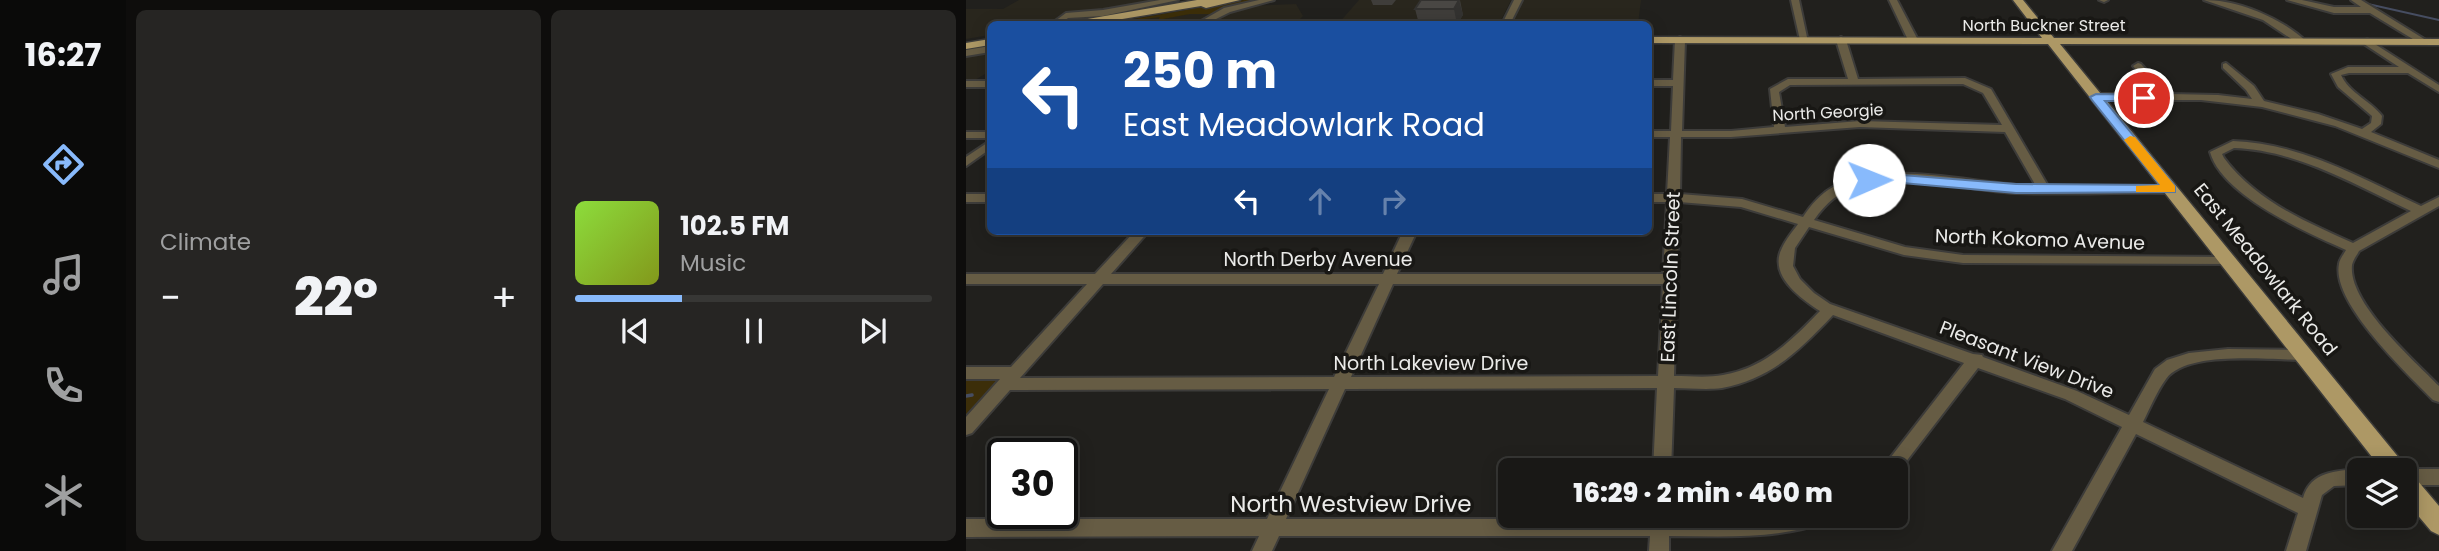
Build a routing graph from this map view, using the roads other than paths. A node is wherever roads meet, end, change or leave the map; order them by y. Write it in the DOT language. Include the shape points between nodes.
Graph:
graph roads {
  1 [pos="1174,0"];
  2 [pos="1215,0"];
  3 [pos="1235,0"];
  4 [pos="1270,0"];
  5 [pos="1518,0"];
  6 [pos="1795,0"];
  7 [pos="1893,0"];
  8 [pos="2018,0"];
  9 [pos="2208,0"];
  10 [pos="2291,0"];
  11 [pos="2355,0"];
  12 [pos="2373,10"];
  13 [pos="1059,21"];
  14 [pos="1093,21"];
  15 [pos="1112,21"];
  16 [pos="1206,21"];
  17 [pos="1508,21"];
  18 [pos="987,40"];
  19 [pos="1652,40"];
  20 [pos="1680,40"];
  21 [pos="1805,40"];
  22 [pos="1841,40"];
  23 [pos="1913,40"];
  24 [pos="2050,41"];
  25 [pos="2302,42"];
  26 [pos="2367,42"];
  27 [pos="2424,42"];
  28 [pos="2439,42"];
  29 [pos="966,44"];
  30 [pos="987,50"];
  31 [pos="966,53"];
  32 [pos="2138,66"];
  33 [pos="2226,66"];
  34 [pos="2411,70"];
  35 [pos="1853,80"];
  36 [pos="1652,83"];
  37 [pos="1679,83"];
  38 [pos="966,84"];
  39 [pos="987,84"];
  40 [pos="2439,89"];
  41 [pos="2096,97"];
  42 [pos="2167,98"];
  43 [pos="2260,103"];
  44 [pos="2009,129"];
  45 [pos="1780,130"];
  46 [pos="2364,132"];
  47 [pos="1652,134"];
  48 [pos="1676,134"];
  49 [pos="966,135"];
  50 [pos="987,135"];
  51 [pos="987,146"];
  52 [pos="966,163"];
  53 [pos="2439,164"];
  54 [pos="2044,189"];
  55 [pos="2171,189"];
  56 [pos="966,198"];
  57 [pos="987,198"];
  58 [pos="1652,198"];
  59 [pos="1673,198"];
  60 [pos="2439,201"];
  61 [pos="2421,211"];
  62 [pos="1807,222"];
  63 [pos="1138,235"];
  64 [pos="1408,235"];
  65 [pos="2354,248"];
  66 [pos="2228,261"];
  67 [pos="1099,278"];
  68 [pos="1388,278"];
  69 [pos="966,279"];
  70 [pos="1670,279"];
  71 [pos="1830,309"];
  72 [pos="2303,354"];
  73 [pos="1976,359"];
  74 [pos="966,373"];
  75 [pos="1011,378"];
  76 [pos="1340,384"];
  77 [pos="1666,384"];
  78 [pos="2439,396"];
  79 [pos="2132,424"];
  80 [pos="966,428"];
  81 [pos="1663,458"];
  82 [pos="1899,458"];
  83 [pos="2386,458"];
  84 [pos="2439,477"];
  85 [pos="2347,478"];
  86 [pos="2417,478"];
  87 [pos="2417,496"];
  88 [pos="2308,509"];
  89 [pos="2439,524"];
  90 [pos="1498,525"];
  91 [pos="966,528"];
  92 [pos="1273,528"];
  93 [pos="1660,528"];
  94 [pos="1262,551"];
  95 [pos="1659,551"];
  96 [pos="2062,551"];
  97 [pos="2296,551"];
  1 -- 13 [label="street" via="1066,16"];
  2 -- 14 [label="main road"];
  3 -- 15 [label="main road"];
  4 -- 16 [label="street"];
  5 -- 17 [label="street"];
  6 -- 21 [label="street"];
  7 -- 23 [label="street"];
  8 -- 24 [label="main road, East Meadowlark Road"];
  9 -- 25 [label="street" via="2266,18"];
  10 -- 12 [label="street" via="2333,10"];
  11 -- 12 [label="street"];
  12 -- 27 [label="street"];
  18 -- 29 [label="main road"];
  19 -- 20 [label="main road, North Buckner Street"];
  20 -- 21 [label="main road, North Buckner Street"];
  20 -- 37 [label="street, East Lincoln Street"];
  21 -- 22 [label="main road, North Buckner Street"];
  22 -- 23 [label="main road, North Buckner Street"];
  22 -- 35 [label="street"];
  23 -- 24 [label="main road, North Buckner Street"];
  24 -- 25 [label="main road, North Buckner Street"];
  24 -- 41 [label="main road, East Meadowlark Road"];
  25 -- 26 [label="main road, North Buckner Street"];
  26 -- 27 [label="main road, North Buckner Street"];
  26 -- 34 [label="street"];
  27 -- 28 [label="main road, North Buckner Street"];
  30 -- 31 [label="street"];
  32 -- 42 [label="street"];
  33 -- 43 [label="street"];
  34 -- 40 [label="street"];
  34 -- 46 [label="street" via="2336,74 2337,82 2377,116 2376,124"];
  35 -- 44 [label="street" via="1952,79 1980,86"];
  35 -- 45 [label="street" via="1784,83 1774,91"];
  36 -- 37 [label="street"];
  37 -- 48 [label="street, East Lincoln Street"];
  38 -- 39 [label="street"];
  41 -- 42 [label="street"];
  41 -- 55 [label="main road, East Meadowlark Road"];
  42 -- 43 [label="street"];
  43 -- 46 [label="street"];
  44 -- 45 [label="street, North Georgie" via="1860,124"];
  44 -- 54 [label="street"];
  45 -- 48 [label="street, North Georgie"];
  46 -- 53 [label="street"];
  47 -- 48 [label="street, North Georgie"];
  48 -- 59 [label="street, East Lincoln Street"];
  49 -- 50 [label="street"];
  51 -- 52 [label="street"];
  54 -- 55 [label="street, Pleasant View Drive"];
  54 -- 62 [label="street, Pleasant View Drive" via="1871,180 1832,193"];
  55 -- 66 [label="main road, East Meadowlark Road"];
  56 -- 57 [label="street"];
  58 -- 59 [label="street, North Kokomo Avenue"];
  59 -- 62 [label="street, North Kokomo Avenue" via="1742,203"];
  59 -- 70 [label="street, East Lincoln Street"];
  60 -- 61 [label="street"];
  61 -- 65 [label="street"];
  61 -- 65 [label="street" via="2287,151 2230,146 2216,152 2240,184 2270,209"];
  62 -- 66 [label="street, North Kokomo Avenue" via="1904,251 1963,260"];
  62 -- 71 [label="street, Pleasant View Drive" via="1788,248 1786,268 1802,291"];
  63 -- 67 [label="street"];
  64 -- 68 [label="street"];
  65 -- 78 [label="street" via="2343,269 2353,299"];
  66 -- 72 [label="main road, East Meadowlark Road"];
  67 -- 68 [label="street, North Derby Avenue"];
  67 -- 69 [label="street, North Derby Avenue"];
  67 -- 75 [label="street"];
  68 -- 70 [label="street, North Derby Avenue"];
  68 -- 76 [label="street"];
  70 -- 77 [label="street, East Lincoln Street"];
  71 -- 73 [label="street, Pleasant View Drive"];
  71 -- 77 [label="street, North Lakeview Drive" via="1780,360 1754,374 1720,382"];
  72 -- 79 [label="street" via="2203,355 2179,360 2162,371"];
  72 -- 83 [label="main road, East Meadowlark Road"];
  73 -- 79 [label="street, Pleasant View Drive" via="2064,391"];
  73 -- 82 [label="street"];
  74 -- 75 [label="street, North Lakeview Drive"];
  75 -- 76 [label="street, North Lakeview Drive"];
  75 -- 80 [label="street"];
  76 -- 77 [label="street, North Lakeview Drive"];
  76 -- 92 [label="street"];
  77 -- 81 [label="street, East Lincoln Street"];
  79 -- 88 [label="street, Pleasant View Drive"];
  79 -- 96 [label="street"];
  84 -- 86 [label="street"];
  85 -- 88 [label="street" via="2321,484"];
  87 -- 89 [label="main road"];
  88 -- 97 [label="street"];
  90 -- 92 [label="street, North Westview Drive"];
  91 -- 92 [label="street, North Westview Drive"];
  92 -- 94 [label="street"];
  93 -- 95 [label="street"];
}
